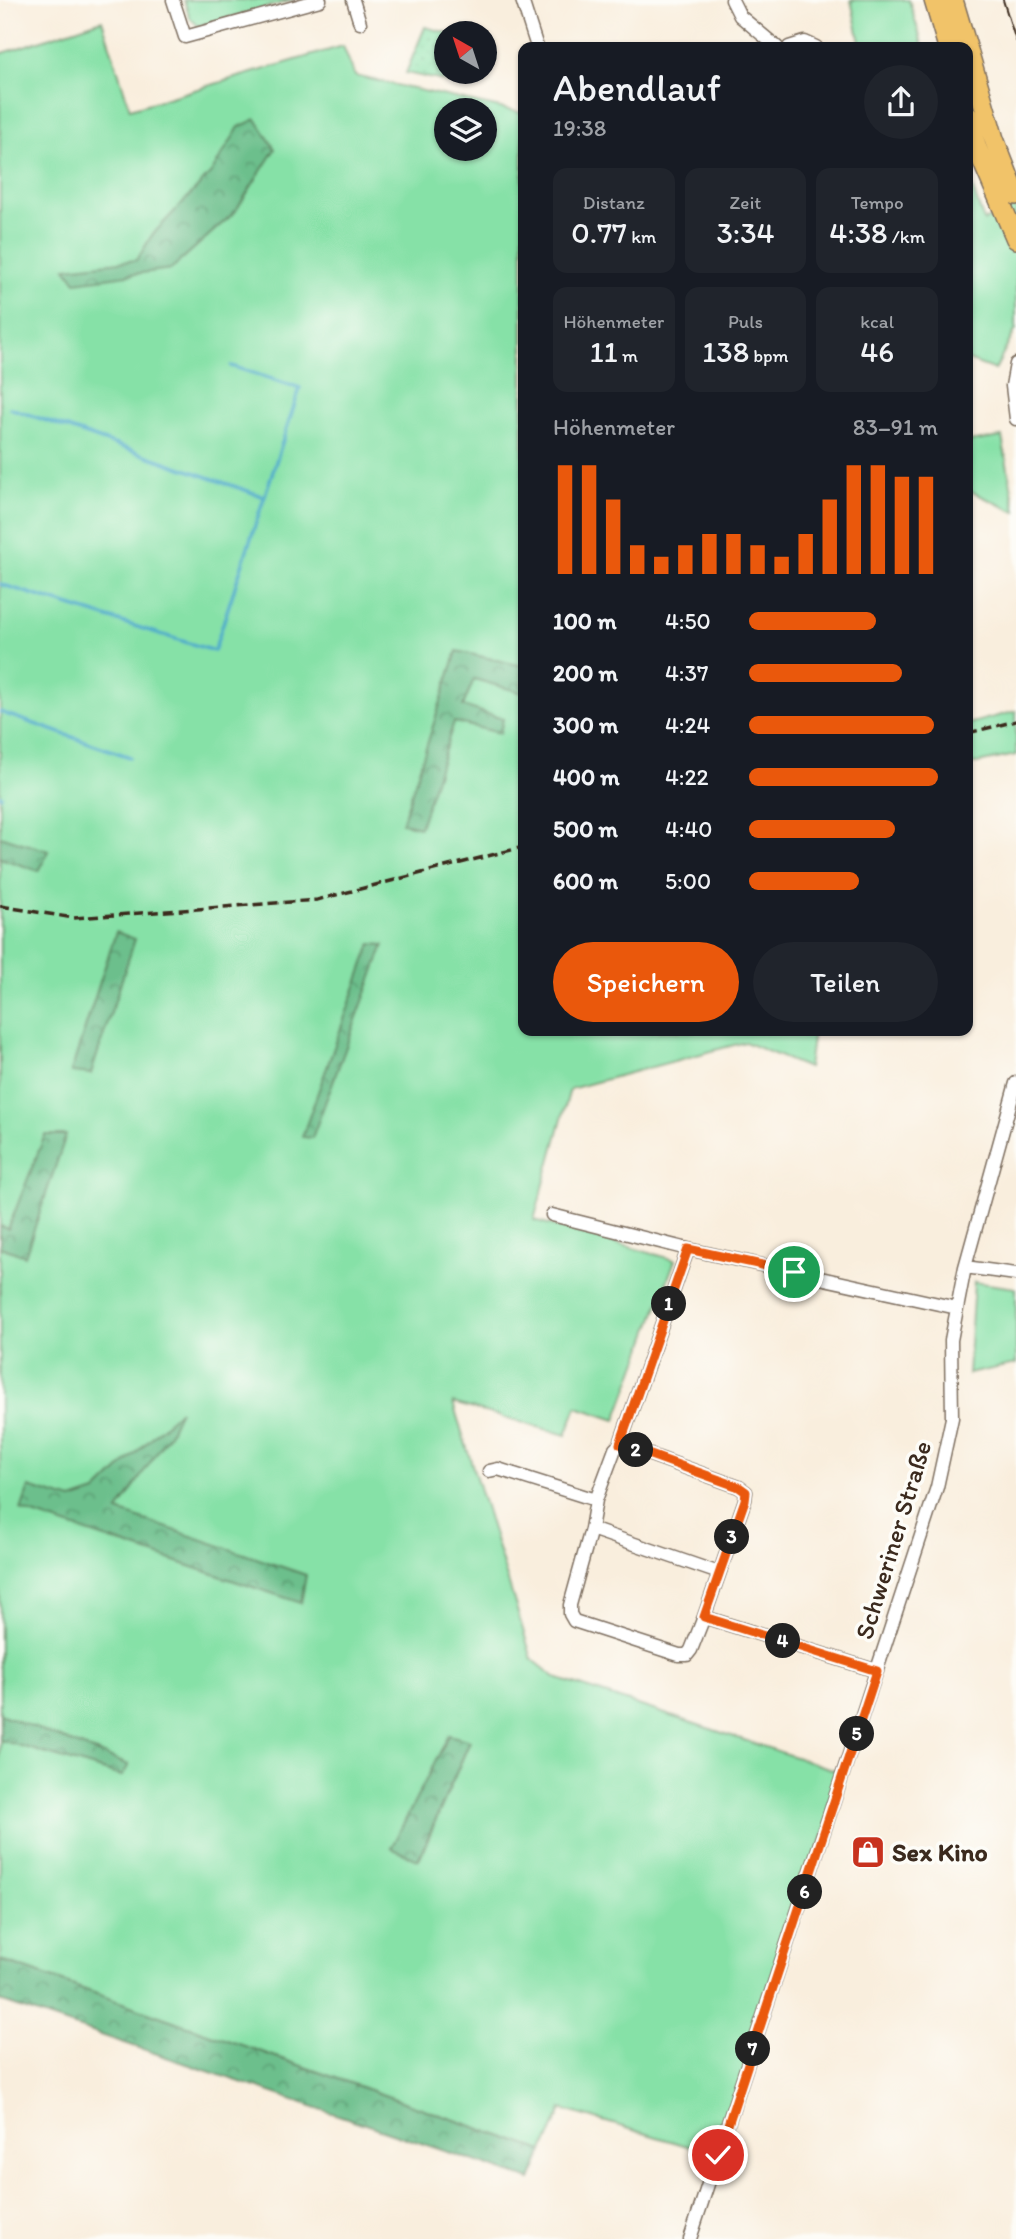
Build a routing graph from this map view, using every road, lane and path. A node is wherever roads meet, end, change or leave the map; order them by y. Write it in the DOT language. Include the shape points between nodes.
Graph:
graph roads {
  1 [pos="173,0"];
  2 [pos="320,0"];
  3 [pos="353,0"];
  4 [pos="522,0"];
  5 [pos="732,0"];
  6 [pos="934,0"];
  7 [pos="953,0"];
  8 [pos="360,23"];
  9 [pos="535,42"];
  10 [pos="771,42"];
  11 [pos="947,42"];
  12 [pos="965,42"];
  13 [pos="973,69"];
  14 [pos="973,135"];
  15 [pos="1016,195"];
  16 [pos="1016,239"];
  17 [pos="1016,364"];
  18 [pos="1016,419"];
  19 [pos="1016,1083"];
  20 [pos="552,1215"];
  21 [pos="688,1249"];
  22 [pos="965,1267"];
  23 [pos="1016,1274"];
  24 [pos="957,1308"];
  25 [pos="620,1444"];
  26 [pos="489,1471"];
  27 [pos="596,1500"];
  28 [pos="591,1530"];
  29 [pos="719,1573"];
  30 [pos="704,1617"];
  31 [pos="877,1671"];
  32 [pos="690,2239"];
  1 -- 2 [label="street" via="185,37"];
  3 -- 8 [label="street"];
  4 -- 9 [label="street"];
  5 -- 10 [label="street" via="740,16"];
  6 -- 11 [label="main road"];
  7 -- 12 [label="main road"];
  13 -- 15 [label="main road"];
  14 -- 16 [label="main road"];
  17 -- 18 [label="street" via="1012,386"];
  19 -- 22 [label="street, Schweriner Straße"];
  20 -- 21 [label="street"];
  21 -- 24 [label="street"];
  21 -- 25 [label="street"];
  22 -- 23 [label="street"];
  22 -- 24 [label="street, Schweriner Straße"];
  24 -- 31 [label="street, Schweriner Straße" via="951,1340 950,1430 937,1487"];
  25 -- 27 [label="street"];
  25 -- 29 [label="street" via="746,1492"];
  26 -- 27 [label="street" via="498,1469"];
  27 -- 28 [label="street"];
  28 -- 29 [label="street"];
  28 -- 30 [label="street" via="570,1605 574,1621 687,1655"];
  29 -- 30 [label="street"];
  30 -- 31 [label="street"];
  31 -- 32 [label="street, Schweriner Straße"];
}
